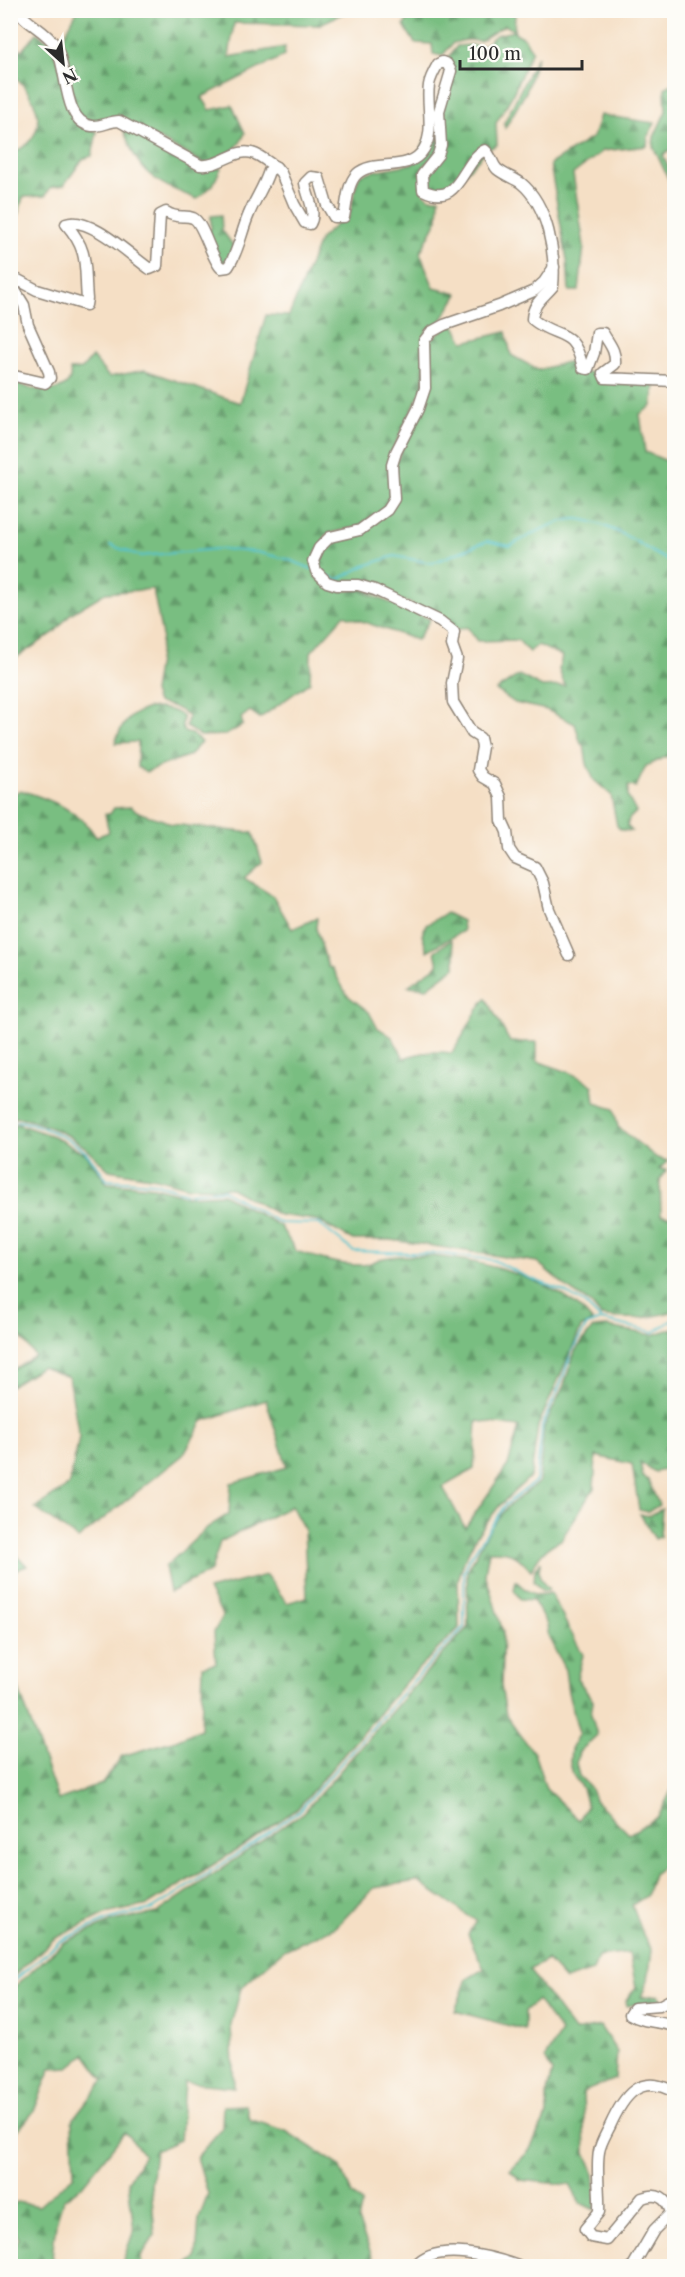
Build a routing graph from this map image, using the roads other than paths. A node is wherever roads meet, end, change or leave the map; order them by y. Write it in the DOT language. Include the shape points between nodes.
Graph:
graph roads {
  1 [pos="17,10"];
  2 [pos="276,167"];
  3 [pos="555,266"];
  4 [pos="10,375"];
  5 [pos="675,381"];
  6 [pos="569,955"];
  7 [pos="675,1998"];
  8 [pos="675,2026"];
  9 [pos="675,2092"];
  10 [pos="416,2266"];
  11 [pos="518,2266"];
  12 [pos="633,2266"];
  1 -- 2 [label="street" via="57,47 69,100 84,124 95,127 119,121 200,165 211,166 244,152"];
  2 -- 3 [label="street" via="305,223 310,224 312,219 312,203 305,183 311,177 319,178 334,216 344,217 356,174 367,168 398,165 424,150 428,87 442,62 451,71 440,111 441,145 422,175 423,190 434,195 454,189 477,154 485,150 497,169 531,193 540,208"];
  2 -- 4 [label="street" via="269,171 249,212 235,258 228,267 221,268 215,261 201,227 192,217 176,218 166,212 160,215 159,256 157,266 150,269 103,234 80,223 66,224 84,250 86,305 18,280 13,287 24,305 50,378 45,383"];
  3 -- 5 [label="street" via="553,286 532,310 532,319 538,325 572,340 583,368 588,369 597,333 603,333 616,359 603,373 605,378"];
  3 -- 6 [label="street" via="534,291 431,332 424,341 425,388 392,465 394,499 387,510 360,530 330,537 313,561 316,571 327,582 375,590 440,621 454,632 452,645 457,658 453,702 472,733 480,738 478,770 495,784 501,798 509,849 514,858 535,867"];
  7 -- 8 [label="street" via="659,2006 634,2008 630,2014 642,2022"];
  9 -- 12 [label="street" via="649,2084 636,2088 619,2107 599,2151 599,2212 585,2229 591,2237 607,2240 642,2198 650,2195 660,2196 671,2213 654,2230"];
  10 -- 11 [label="street" via="438,2253 462,2253"];
}
